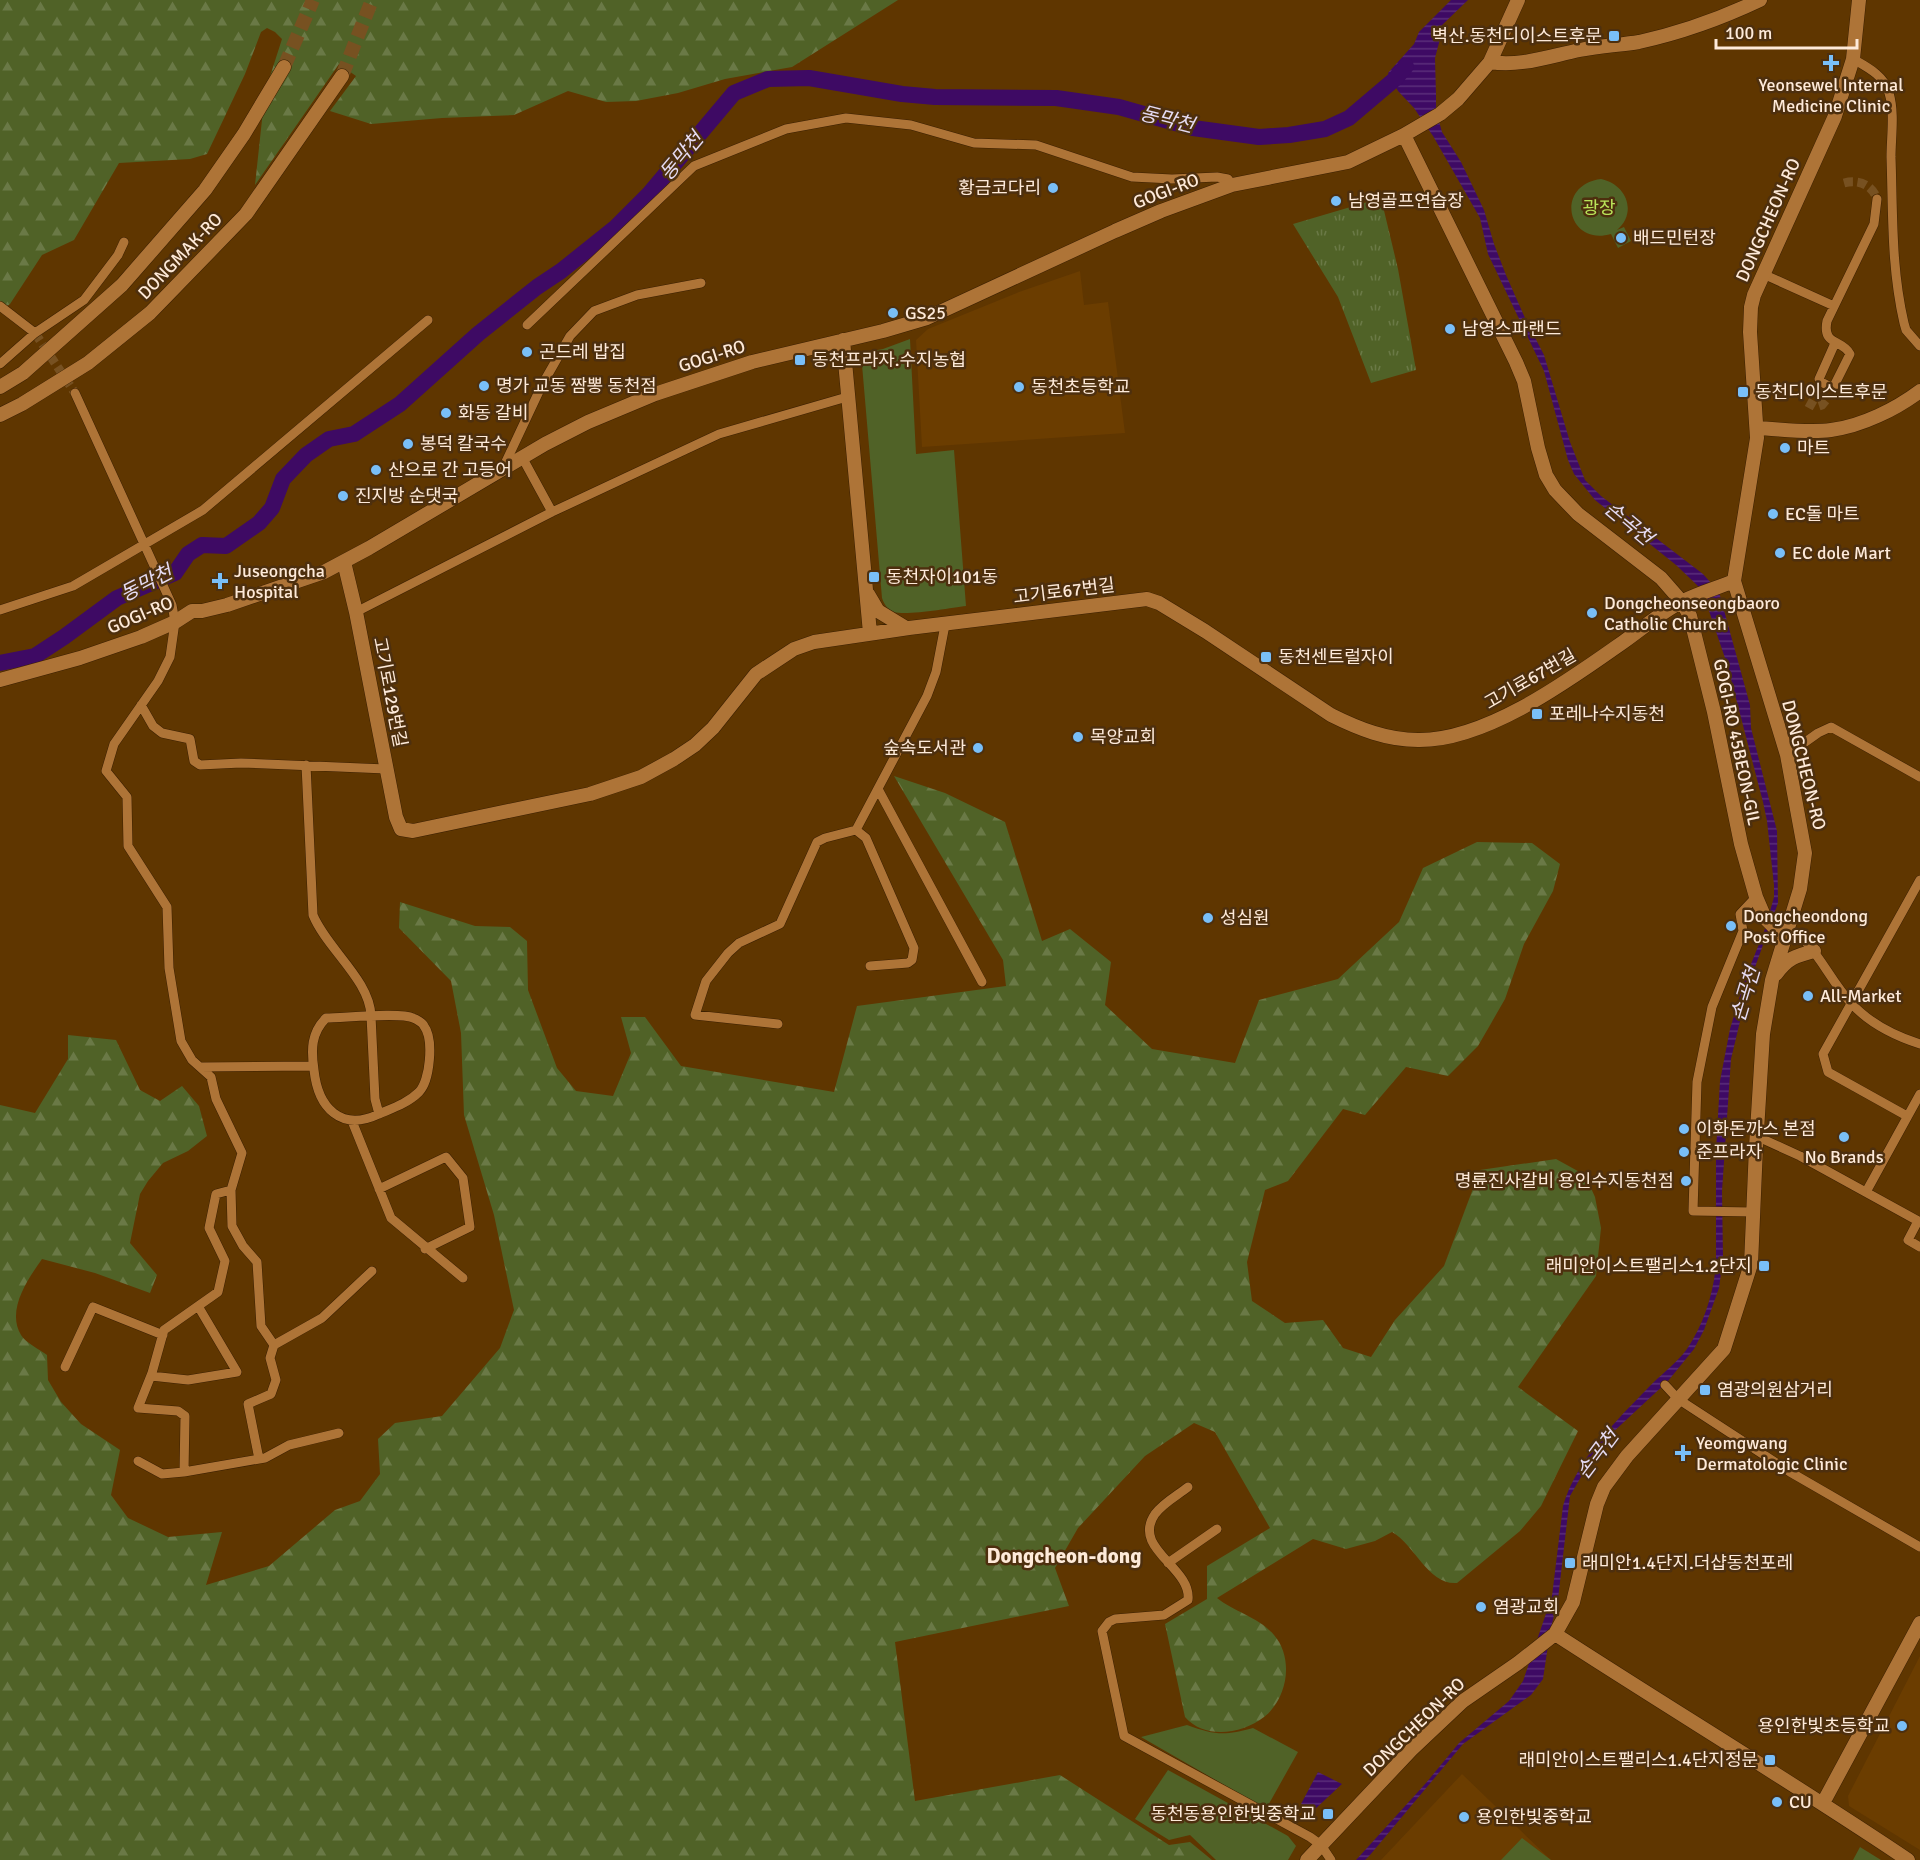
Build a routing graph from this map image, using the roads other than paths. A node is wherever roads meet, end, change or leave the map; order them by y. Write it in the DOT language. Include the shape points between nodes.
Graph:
graph roads {
  1 [pos="1518,0"];
  2 [pos="1760,0"];
  3 [pos="1859,0"];
  4 [pos="1853,58"];
  5 [pos="1490,62"];
  6 [pos="284,68"];
  7 [pos="342,76"];
  8 [pos="1404,135"];
  9 [pos="1232,185"];
  10 [pos="1876,200"];
  11 [pos="124,242"];
  12 [pos="1763,274"];
  13 [pos="701,283"];
  14 [pos="0,306"];
  15 [pos="1834,306"];
  16 [pos="428,320"];
  17 [pos="527,325"];
  18 [pos="35,333"];
  19 [pos="843,340"];
  20 [pos="1835,343"];
  21 [pos="1920,346"];
  22 [pos="0,364"];
  23 [pos="0,387"];
  24 [pos="1920,391"];
  25 [pos="75,393"];
  26 [pos="847,397"];
  27 [pos="0,415"];
  28 [pos="1757,428"];
  29 [pos="522,457"];
  30 [pos="503,468"];
  31 [pos="552,512"];
  32 [pos="143,544"];
  33 [pos="344,562"];
  34 [pos="1730,582"];
  35 [pos="866,589"];
  36 [pos="1682,602"];
  37 [pos="0,610"];
  38 [pos="356,612"];
  39 [pos="175,622"];
  40 [pos="945,625"];
  41 [pos="906,628"];
  42 [pos="870,633"];
  43 [pos="0,680"];
  44 [pos="141,705"];
  45 [pos="1787,755"];
  46 [pos="306,765"];
  47 [pos="386,769"];
  48 [pos="1920,777"];
  49 [pos="878,789"];
  50 [pos="401,829"];
  51 [pos="856,830"];
  52 [pos="1920,880"];
  53 [pos="1758,902"];
  54 [pos="1785,933"];
  55 [pos="1814,951"];
  56 [pos="870,966"];
  57 [pos="1772,980"];
  58 [pos="982,982"];
  59 [pos="1851,1004"];
  60 [pos="371,1016"];
  61 [pos="778,1024"];
  62 [pos="1920,1044"];
  63 [pos="313,1066"];
  64 [pos="200,1067"];
  65 [pos="1920,1094"];
  66 [pos="379,1114"];
  67 [pos="1907,1116"];
  68 [pos="352,1121"];
  69 [pos="1756,1137"];
  70 [pos="379,1189"];
  71 [pos="231,1190"];
  72 [pos="1866,1192"];
  73 [pos="1753,1212"];
  74 [pos="1919,1221"];
  75 [pos="1920,1247"];
  76 [pos="425,1249"];
  77 [pos="372,1271"];
  78 [pos="463,1278"];
  79 [pos="198,1306"];
  80 [pos="163,1335"];
  81 [pos="274,1346"];
  82 [pos="65,1367"];
  83 [pos="151,1376"];
  84 [pos="1665,1385"];
  85 [pos="1678,1399"];
  86 [pos="339,1433"];
  87 [pos="259,1459"];
  88 [pos="138,1461"];
  89 [pos="184,1472"];
  90 [pos="1188,1487"];
  91 [pos="1216,1529"];
  92 [pos="1920,1547"];
  93 [pos="1168,1563"];
  94 [pos="1920,1623"];
  95 [pos="1554,1634"];
  96 [pos="1823,1803"];
  97 [pos="1321,1845"];
  98 [pos="1307,1860"];
  99 [pos="1331,1860"];
  100 [pos="1908,1860"];
  1 -- 5 [label="street"];
  2 -- 5 [label="street" via="1639,42 1519,63"];
  3 -- 4 [label="street, DONGCHEON-RO"];
  4 -- 12 [label="street, DONGCHEON-RO" via="1835,116"];
  4 -- 21 [label="street" via="1880,77 1889,93 1894,267 1906,330"];
  5 -- 8 [label="street, GOGI-RO" via="1458,99"];
  6 -- 23 [label="street, DONGMAK-RO" via="205,190 122,285 23,373"];
  7 -- 27 [label="street, DONGMAK-RO" via="246,214 150,313 88,363"];
  8 -- 9 [label="street, GOGI-RO" via="1348,162"];
  8 -- 36 [label="street, GOGI-RO 45BEON-GIL" via="1524,381 1546,475 1565,502 1661,578"];
  9 -- 17 [label="street" via="1228,178 1217,177 1132,177 1036,145 974,143 911,125 846,118 786,129 694,166"];
  9 -- 19 [label="street, GOGI-RO" via="1115,231 927,318"];
  10 -- 15 [label="street" via="1874,224"];
  11 -- 18 [label="street" via="84,300"];
  12 -- 15 [label="street"];
  12 -- 28 [label="street, DONGCHEON-RO" via="1750,320"];
  13 -- 30 [label="street" via="638,295 594,311 570,336 542,384"];
  14 -- 18 [label="street"];
  15 -- 20 [label="street" via="1826,327"];
  16 -- 32 [label="street" via="203,510"];
  18 -- 22 [label="street"];
  19 -- 26 [label="street"];
  19 -- 29 [label="street, GOGI-RO" via="732,368 669,389 588,422"];
  20 -- 20 [label="street" via="1850,354 1833,388 1819,379"];
  24 -- 28 [label="street" via="1848,427"];
  25 -- 32 [label="street"];
  26 -- 31 [label="street" via="719,434"];
  26 -- 35 [label="street"];
  28 -- 34 [label="street, DONGCHEON-RO"];
  29 -- 30 [label="street, GOGI-RO"];
  29 -- 31 [label="street"];
  30 -- 33 [label="street, GOGI-RO"];
  31 -- 38 [label="street"];
  32 -- 37 [label="street" via="73,586"];
  32 -- 39 [label="street" via="172,605"];
  33 -- 38 [label="street, 고기로129번길"];
  33 -- 39 [label="street, GOGI-RO" via="290,585 215,609 192,611"];
  34 -- 36 [label="street, 고기로67번길"];
  34 -- 45 [label="street, DONGCHEON-RO"];
  35 -- 41 [label="street" via="878,611"];
  35 -- 42 [label="street"];
  36 -- 40 [label="street, 고기로67번길" via="1570,679 1506,715 1462,733 1421,741 1379,735 1352,726 1307,701 1169,609 1147,599"];
  36 -- 53 [label="street, GOGI-RO 45BEON-GIL" via="1690,616 1741,844"];
  38 -- 47 [label="street, 고기로129번길"];
  39 -- 43 [label="street, GOGI-RO" via="80,658"];
  39 -- 44 [label="street" via="170,657"];
  40 -- 41 [label="street, 고기로67번길"];
  40 -- 49 [label="street" via="933,681"];
  41 -- 42 [label="street, 고기로67번길"];
  42 -- 50 [label="street, 고기로67번길" via="814,642 774,660 756,674 695,745 641,777 590,794 413,831"];
  44 -- 46 [label="street" via="162,733 190,739 194,761 200,765"];
  44 -- 64 [label="street" via="114,744 106,771 127,797 128,846 167,907 169,968 181,1041"];
  45 -- 48 [label="street" via="1831,727"];
  45 -- 54 [label="street, DONGCHEON-RO" via="1806,854 1800,889"];
  46 -- 47 [label="street"];
  46 -- 60 [label="street" via="313,915 319,930 362,987"];
  47 -- 50 [label="street, 고기로129번길"];
  49 -- 51 [label="street"];
  49 -- 58 [label="street"];
  51 -- 56 [label="street" via="866,838 914,948 908,963"];
  51 -- 61 [label="street" via="818,842 780,924 739,943 728,953 706,981 695,1015"];
  52 -- 59 [label="street"];
  53 -- 54 [label="street" via="1765,918"];
  53 -- 73 [label="street" via="1740,914 1743,931 1712,1007 1697,1082 1692,1211"];
  54 -- 55 [label="street" via="1797,936"];
  54 -- 57 [label="street, DONGCHEON-RO"];
  55 -- 57 [label="street" via="1786,961"];
  55 -- 59 [label="street"];
  57 -- 69 [label="street, DONGCHEON-RO"];
  59 -- 62 [label="street" via="1878,1025"];
  59 -- 67 [label="street" via="1823,1054 1828,1071"];
  60 -- 63 [label="street" via="326,1018 314,1035"];
  60 -- 66 [label="street"];
  60 -- 66 [label="street" via="413,1017 424,1026 428,1038 429,1074 422,1090"];
  63 -- 64 [label="street"];
  63 -- 68 [label="street" via="320,1100 332,1113"];
  64 -- 71 [label="street" via="211,1077 216,1099 242,1153"];
  65 -- 67 [label="street"];
  66 -- 68 [label="street"];
  67 -- 72 [label="street"];
  68 -- 70 [label="street"];
  69 -- 72 [label="street"];
  69 -- 73 [label="street, DONGCHEON-RO"];
  70 -- 76 [label="street" via="390,1218"];
  70 -- 76 [label="street" via="446,1157 463,1178 470,1227"];
  71 -- 79 [label="street" via="216,1194 209,1228 225,1261 218,1292"];
  71 -- 81 [label="street" via="232,1226 257,1262 261,1326"];
  72 -- 74 [label="street"];
  73 -- 85 [label="street, DONGCHEON-RO" via="1751,1264 1724,1349"];
  74 -- 75 [label="street" via="1908,1240"];
  76 -- 78 [label="street"];
  77 -- 81 [label="street" via="322,1318"];
  79 -- 80 [label="street" via="164,1330"];
  79 -- 83 [label="street" via="237,1372 188,1380"];
  80 -- 82 [label="street" via="93,1307"];
  80 -- 83 [label="street"];
  81 -- 87 [label="street" via="270,1358 276,1380 271,1394 248,1404"];
  83 -- 89 [label="street" via="138,1408 178,1411 185,1416"];
  84 -- 85 [label="street"];
  85 -- 92 [label="street" via="1790,1472"];
  85 -- 95 [label="street, DONGCHEON-RO" via="1604,1487 1573,1602"];
  86 -- 87 [label="street" via="289,1445"];
  87 -- 89 [label="street"];
  88 -- 89 [label="street" via="162,1474"];
  90 -- 93 [label="street" via="1159,1510 1151,1523 1151,1541"];
  91 -- 93 [label="street"];
  93 -- 97 [label="street" via="1188,1587 1188,1600 1164,1615 1115,1619 1102,1631 1124,1736"];
  94 -- 96 [label="street"];
  95 -- 96 [label="street"];
  95 -- 97 [label="street, DONGCHEON-RO" via="1463,1701"];
  96 -- 100 [label="street"];
  97 -- 98 [label="street, DONGCHEON-RO"];
  97 -- 99 [label="street"];
}
